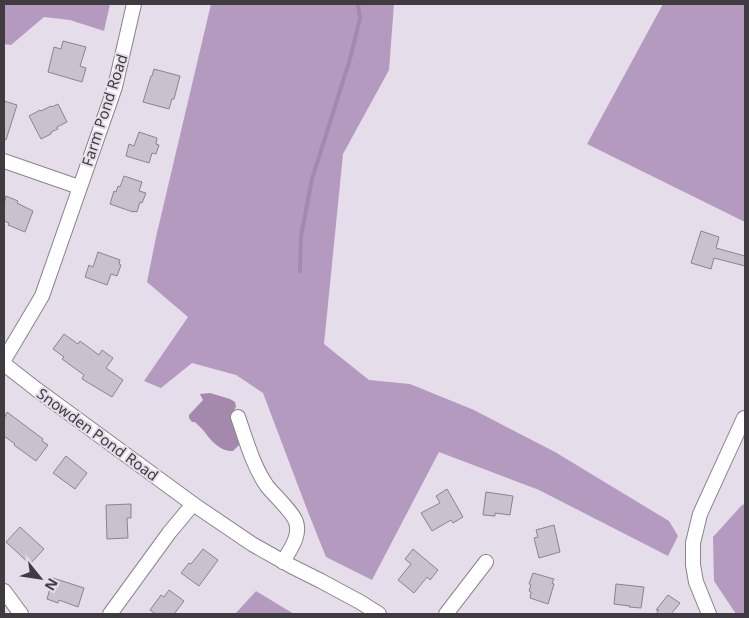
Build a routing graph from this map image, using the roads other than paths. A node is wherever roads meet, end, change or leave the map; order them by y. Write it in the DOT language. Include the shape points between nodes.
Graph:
graph roads {
  1 [pos="134,4"];
  2 [pos="4,161"];
  3 [pos="80,186"];
  4 [pos="4,360"];
  5 [pos="4,364"];
  6 [pos="238,417"];
  7 [pos="744,418"];
  8 [pos="193,504"];
  9 [pos="283,562"];
  10 [pos="486,562"];
  11 [pos="4,591"];
  12 [pos="21,614"];
  13 [pos="110,614"];
  14 [pos="379,614"];
  15 [pos="446,614"];
  16 [pos="709,614"];
  1 -- 3 [label="street, Farm Pond Road" via="114,87"];
  2 -- 3 [label="street, Farm Pond Road"];
  3 -- 4 [label="street, Farm Pond Road" via="42,296"];
  5 -- 8 [label="street, Snowden Pond Road"];
  6 -- 9 [label="street" via="259,473 296,522 297,532"];
  7 -- 16 [label="street" via="700,514 693,543 696,582"];
  8 -- 9 [label="street, Snowden Pond Road"];
  8 -- 13 [label="street"];
  9 -- 14 [label="street, Snowden Pond Road"];
  10 -- 15 [label="street"];
  11 -- 12 [label="street"];
}
